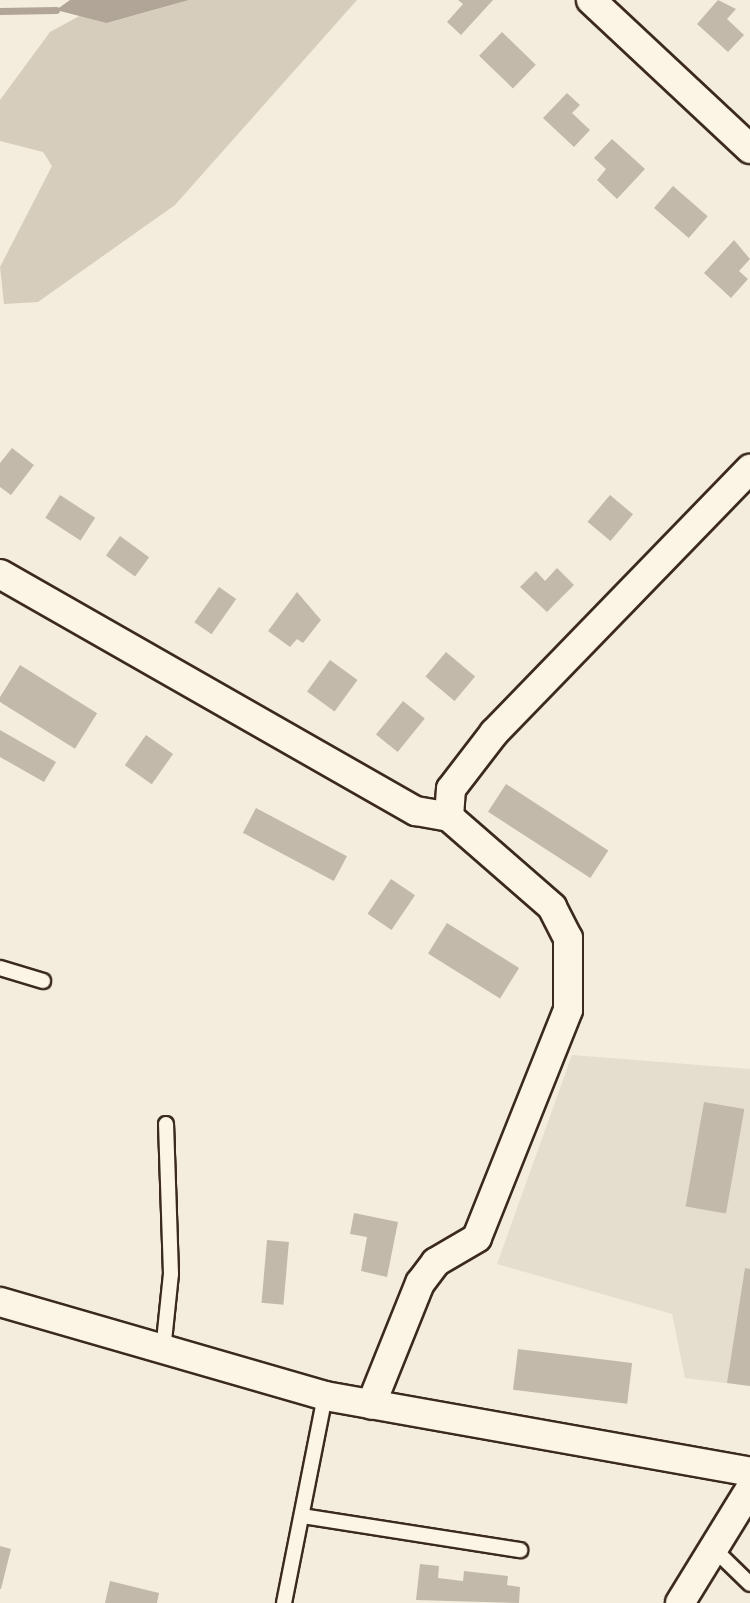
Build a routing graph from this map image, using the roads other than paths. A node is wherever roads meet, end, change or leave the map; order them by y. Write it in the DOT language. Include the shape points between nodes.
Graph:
graph roads {
  1 [pos="591,0"];
  2 [pos="750,149"];
  3 [pos="750,469"];
  4 [pos="0,574"];
  5 [pos="449,817"];
  6 [pos="0,968"];
  7 [pos="43,981"];
  8 [pos="166,1124"];
  9 [pos="0,1302"];
  10 [pos="163,1351"];
  11 [pos="325,1396"];
  12 [pos="371,1405"];
  13 [pos="750,1472"];
  14 [pos="750,1489"];
  15 [pos="302,1516"];
  16 [pos="714,1549"];
  17 [pos="520,1550"];
  18 [pos="750,1584"];
  19 [pos="284,1603"];
  20 [pos="680,1603"];
  1 -- 2 [label="street"];
  3 -- 5 [label="street" via="494,733 451,789"];
  4 -- 5 [label="street" via="416,811"];
  5 -- 12 [label="street" via="552,907 568,938 568,1010 477,1238 436,1262 420,1283"];
  6 -- 7 [label="lane"];
  8 -- 10 [label="lane" via="171,1274"];
  9 -- 10 [label="street"];
  10 -- 11 [label="street"];
  11 -- 12 [label="street"];
  11 -- 15 [label="lane"];
  12 -- 13 [label="street"];
  14 -- 16 [label="street"];
  15 -- 17 [label="lane"];
  15 -- 19 [label="lane"];
  16 -- 18 [label="lane"];
  16 -- 20 [label="street"];
}
